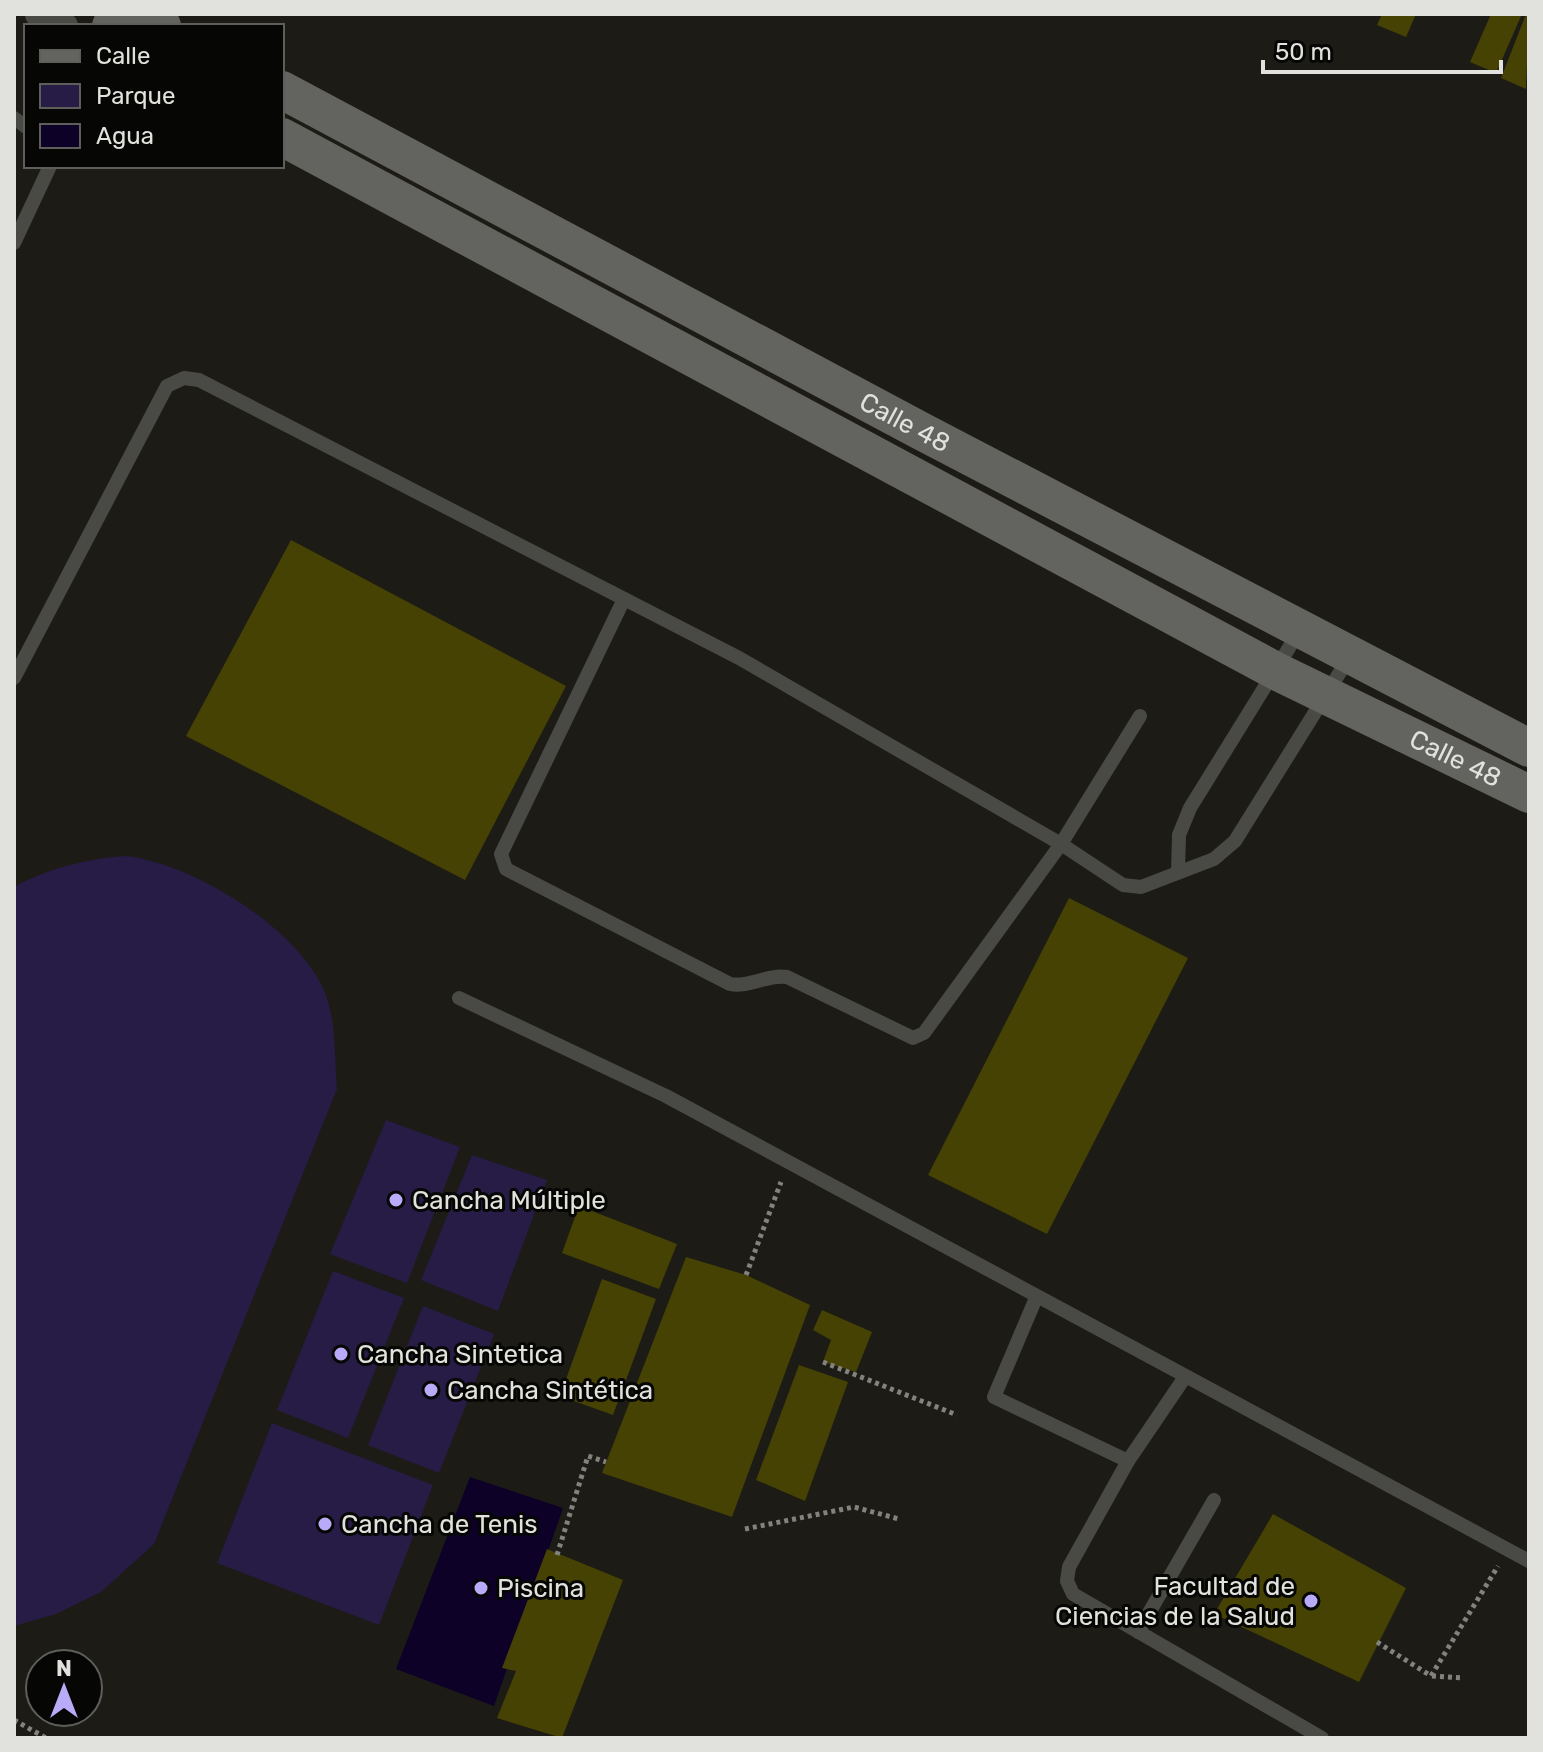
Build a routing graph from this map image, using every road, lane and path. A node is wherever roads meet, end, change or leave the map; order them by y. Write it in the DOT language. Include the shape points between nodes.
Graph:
graph roads {
  1 [pos="39,14"];
  2 [pos="60,24"];
  3 [pos="284,91"];
  4 [pos="284,138"];
  5 [pos="49,168"];
  6 [pos="14,243"];
  7 [pos="624,599"];
  8 [pos="1301,629"];
  9 [pos="1350,655"];
  10 [pos="1276,671"];
  11 [pos="14,678"];
  12 [pos="1327,696"];
  13 [pos="1140,716"];
  14 [pos="1529,748"];
  15 [pos="1529,794"];
  16 [pos="1061,844"];
  17 [pos="1178,872"];
  18 [pos="459,998"];
  19 [pos="789,1163"];
  20 [pos="746,1275"];
  21 [pos="1036,1298"];
  22 [pos="823,1362"];
  23 [pos="1185,1377"];
  24 [pos="957,1415"];
  25 [pos="1128,1461"];
  26 [pos="606,1462"];
  27 [pos="1214,1500"];
  28 [pos="899,1519"];
  29 [pos="745,1529"];
  30 [pos="1509,1548"];
  31 [pos="557,1555"];
  32 [pos="1529,1561"];
  33 [pos="1138,1632"];
  34 [pos="1377,1642"];
  35 [pos="1431,1676"];
  36 [pos="1463,1678"];
  37 [pos="14,1720"];
  38 [pos="46,1738"];
  39 [pos="1322,1738"];
  1 -- 2 [label="street"];
  3 -- 8 [label="main road, Calle 48"];
  4 -- 10 [label="main road, Calle 48"];
  5 -- 6 [label="lane"];
  7 -- 11 [label="lane" via="199,380 184,378 167,386"];
  7 -- 16 [label="lane" via="739,658"];
  7 -- 16 [label="lane" via="501,854 506,869 730,984 787,977 913,1038 924,1033"];
  8 -- 9 [label="main road, Calle 48"];
  8 -- 10 [label="lane"];
  9 -- 12 [label="lane"];
  9 -- 14 [label="main road, Calle 48"];
  10 -- 12 [label="main road, Calle 48"];
  10 -- 17 [label="lane" via="1190,808 1179,835"];
  12 -- 15 [label="main road, Calle 48"];
  12 -- 17 [label="lane" via="1235,841 1214,859"];
  13 -- 16 [label="lane"];
  16 -- 17 [label="lane" via="1123,885 1141,887"];
  18 -- 19 [label="lane" via="666,1096"];
  19 -- 20 [label="path"];
  19 -- 21 [label="lane"];
  21 -- 23 [label="lane"];
  21 -- 25 [label="lane" via="994,1397"];
  22 -- 24 [label="path"];
  23 -- 25 [label="lane"];
  23 -- 30 [label="lane"];
  25 -- 33 [label="lane" via="1069,1567 1067,1581 1073,1594"];
  26 -- 31 [label="path" via="588,1456"];
  27 -- 33 [label="lane"];
  28 -- 29 [label="path" via="854,1507"];
  30 -- 32 [label="lane"];
  30 -- 35 [label="path"];
  33 -- 39 [label="lane"];
  34 -- 35 [label="path"];
  35 -- 36 [label="path"];
  37 -- 38 [label="path"];
}
